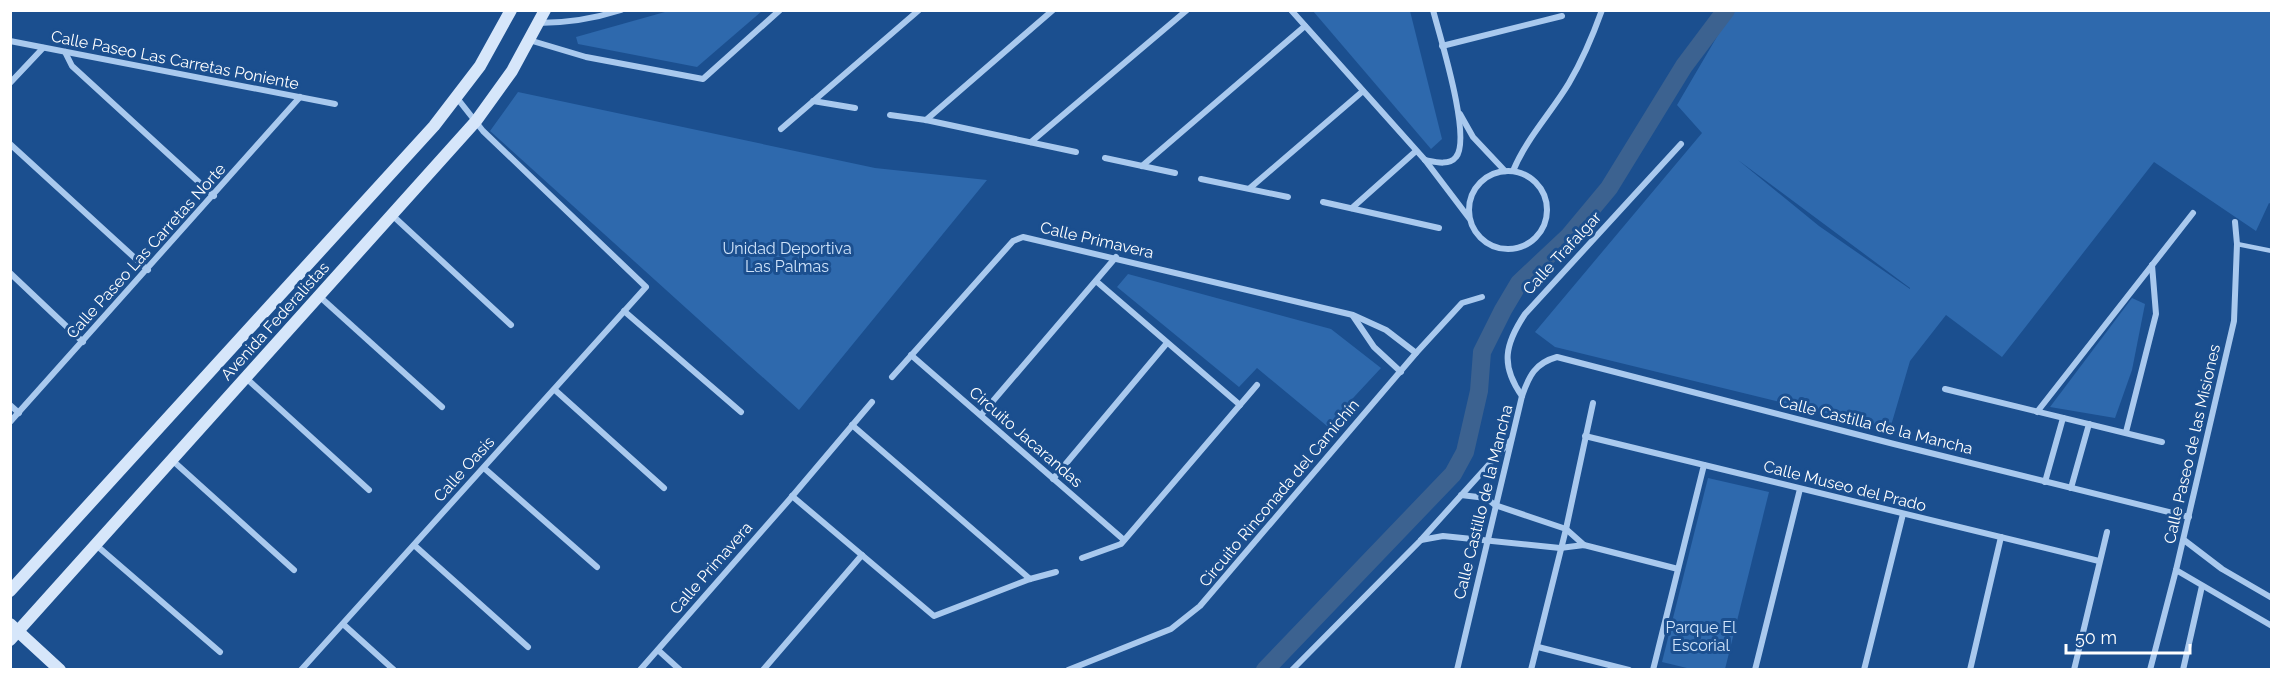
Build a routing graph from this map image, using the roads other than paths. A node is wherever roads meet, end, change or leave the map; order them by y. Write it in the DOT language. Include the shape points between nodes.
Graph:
graph roads {
  1 [pos="511,10"];
  2 [pos="545,10"];
  3 [pos="621,10"];
  4 [pos="780,10"];
  5 [pos="919,10"];
  6 [pos="1053,10"];
  7 [pos="1187,10"];
  8 [pos="1291,10"];
  9 [pos="1433,10"];
  10 [pos="1602,10"];
  11 [pos="1562,16"];
  12 [pos="538,23"];
  13 [pos="1305,26"];
  14 [pos="530,40"];
  15 [pos="10,42"];
  16 [pos="1442,46"];
  17 [pos="43,48"];
  18 [pos="65,52"];
  19 [pos="10,83"];
  20 [pos="1363,91"];
  21 [pos="300,97"];
  22 [pos="457,98"];
  23 [pos="813,101"];
  24 [pos="335,104"];
  25 [pos="855,108"];
  26 [pos="1459,111"];
  27 [pos="890,115"];
  28 [pos="926,120"];
  29 [pos="476,122"];
  30 [pos="781,129"];
  31 [pos="1031,142"];
  32 [pos="10,144"];
  33 [pos="1681,144"];
  34 [pos="1416,151"];
  35 [pos="1076,152"];
  36 [pos="1105,158"];
  37 [pos="1425,160"];
  38 [pos="1142,166"];
  39 [pos="1505,171"];
  40 [pos="1513,171"];
  41 [pos="1175,173"];
  42 [pos="1201,178"];
  43 [pos="1250,188"];
  44 [pos="214,196"];
  45 [pos="1288,197"];
  46 [pos="1323,202"];
  47 [pos="1352,208"];
  48 [pos="2193,213"];
  49 [pos="392,215"];
  50 [pos="1469,218"];
  51 [pos="2235,222"];
  52 [pos="1439,228"];
  53 [pos="2238,244"];
  54 [pos="2271,251"];
  55 [pos="1116,257"];
  56 [pos="2151,264"];
  57 [pos="148,270"];
  58 [pos="10,273"];
  59 [pos="1096,281"];
  60 [pos="319,296"];
  61 [pos="1482,297"];
  62 [pos="624,311"];
  63 [pos="1353,315"];
  64 [pos="511,325"];
  65 [pos="83,342"];
  66 [pos="1167,343"];
  67 [pos="1416,353"];
  68 [pos="911,355"];
  69 [pos="1557,357"];
  70 [pos="1401,372"];
  71 [pos="892,377"];
  72 [pos="246,378"];
  73 [pos="1257,385"];
  74 [pos="1945,389"];
  75 [pos="555,390"];
  76 [pos="1522,396"];
  77 [pos="872,402"];
  78 [pos="1593,403"];
  79 [pos="10,405"];
  80 [pos="1240,405"];
  81 [pos="442,407"];
  82 [pos="741,412"];
  83 [pos="2037,412"];
  84 [pos="19,413"];
  85 [pos="981,415"];
  86 [pos="2063,418"];
  87 [pos="10,422"];
  88 [pos="2089,424"];
  89 [pos="852,425"];
  90 [pos="2126,432"];
  91 [pos="1585,436"];
  92 [pos="1513,437"];
  93 [pos="2162,442"];
  94 [pos="172,460"];
  95 [pos="1704,465"];
  96 [pos="483,468"];
  97 [pos="1053,479"];
  98 [pos="2045,482"];
  99 [pos="664,488"];
  100 [pos="2072,488"];
  101 [pos="1800,489"];
  102 [pos="369,490"];
  103 [pos="1461,495"];
  104 [pos="792,496"];
  105 [pos="1495,505"];
  106 [pos="1903,514"];
  107 [pos="2189,517"];
  108 [pos="1566,530"];
  109 [pos="2107,532"];
  110 [pos="2001,537"];
  111 [pos="1124,540"];
  112 [pos="1420,540"];
  113 [pos="2184,540"];
  114 [pos="1486,542"];
  115 [pos="414,544"];
  116 [pos="96,545"];
  117 [pos="1584,545"];
  118 [pos="1560,548"];
  119 [pos="862,555"];
  120 [pos="1082,558"];
  121 [pos="2099,561"];
  122 [pos="597,567"];
  123 [pos="1678,569"];
  124 [pos="294,570"];
  125 [pos="2176,570"];
  126 [pos="1056,572"];
  127 [pos="1030,579"];
  128 [pos="2202,586"];
  129 [pos="10,591"];
  130 [pos="2271,598"];
  131 [pos="343,624"];
  132 [pos="2271,626"];
  133 [pos="13,632"];
  134 [pos="528,647"];
  135 [pos="1538,647"];
  136 [pos="658,650"];
  137 [pos="220,652"];
  138 [pos="60,669"];
  139 [pos="301,669"];
  140 [pos="394,669"];
  141 [pos="640,669"];
  142 [pos="680,669"];
  143 [pos="763,669"];
  144 [pos="1068,669"];
  145 [pos="1292,669"];
  146 [pos="1456,669"];
  147 [pos="1531,669"];
  148 [pos="1629,669"];
  149 [pos="1653,669"];
  150 [pos="1755,669"];
  151 [pos="1864,669"];
  152 [pos="1970,669"];
  153 [pos="2074,669"];
  154 [pos="2150,669"];
  155 [pos="2183,669"];
  1 -- 22 [label="street, Avenida Federalistas"];
  2 -- 12 [label="street, Avenida Federalistas"];
  3 -- 12 [label="street" via="589,20"];
  4 -- 14 [label="street" via="703,79 586,57"];
  5 -- 23 [label="street"];
  6 -- 28 [label="street"];
  7 -- 31 [label="street"];
  8 -- 13 [label="street"];
  9 -- 16 [label="street"];
  10 -- 40 [label="street" via="1569,83"];
  11 -- 16 [label="street"];
  12 -- 14 [label="street, Avenida Federalistas"];
  13 -- 20 [label="street"];
  13 -- 38 [label="street"];
  14 -- 29 [label="street, Avenida Federalistas"];
  15 -- 17 [label="street, Calle Paseo Las Carretas Poniente"];
  16 -- 26 [label="street"];
  17 -- 18 [label="street, Calle Paseo Las Carretas Poniente"];
  17 -- 19 [label="street"];
  18 -- 21 [label="street, Calle Paseo Las Carretas Poniente"];
  18 -- 44 [label="street" via="72,66"];
  20 -- 34 [label="street"];
  20 -- 43 [label="street"];
  21 -- 24 [label="street, Calle Paseo Las Carretas Poniente"];
  21 -- 44 [label="street, Calle Paseo Las Carretas Norte"];
  22 -- 29 [label="street"];
  22 -- 129 [label="street, Avenida Federalistas"];
  23 -- 25 [label="street"];
  23 -- 30 [label="street"];
  26 -- 37 [label="street" via="1460,150 1455,159 1446,163"];
  26 -- 39 [label="street" via="1473,137"];
  27 -- 28 [label="street"];
  28 -- 31 [label="street"];
  29 -- 49 [label="street, Avenida Federalistas"];
  29 -- 62 [label="street, Calle Oasis" via="646,287"];
  31 -- 35 [label="street"];
  32 -- 57 [label="street"];
  33 -- 76 [label="street, Calle Trafalgar" via="1525,314 1513,332 1507,351 1508,370"];
  34 -- 37 [label="street"];
  34 -- 47 [label="street"];
  36 -- 38 [label="street"];
  37 -- 50 [label="street"];
  38 -- 41 [label="street"];
  39 -- 40 [label="street"];
  39 -- 50 [label="street" via="1489,175 1476,186 1469,201"];
  40 -- 50 [label="street" via="1527,175 1545,196 1548,211 1537,237 1513,250 1498,249 1475,233"];
  42 -- 43 [label="street"];
  43 -- 45 [label="street"];
  44 -- 57 [label="street, Calle Paseo Las Carretas Norte"];
  46 -- 47 [label="street"];
  47 -- 52 [label="street"];
  48 -- 56 [label="street"];
  49 -- 60 [label="street, Avenida Federalistas"];
  49 -- 64 [label="street"];
  51 -- 53 [label="street, Calle Paseo de las Misiones"];
  53 -- 54 [label="lane"];
  53 -- 107 [label="street, Calle Paseo de las Misiones" via="2234,321"];
  55 -- 59 [label="street"];
  55 -- 63 [label="street, Calle Primavera"];
  55 -- 68 [label="street, Calle Primavera" via="1023,237 1013,241"];
  56 -- 83 [label="street"];
  56 -- 90 [label="street" via="2156,314"];
  57 -- 65 [label="street, Calle Paseo Las Carretas Norte"];
  58 -- 65 [label="street"];
  59 -- 66 [label="street"];
  59 -- 85 [label="street"];
  60 -- 72 [label="street, Avenida Federalistas"];
  60 -- 81 [label="street"];
  61 -- 67 [label="street, Circuito Rinconada del Camichín" via="1462,303"];
  62 -- 75 [label="street, Calle Oasis"];
  62 -- 82 [label="street"];
  63 -- 67 [label="street, Calle Primavera" via="1386,330"];
  63 -- 70 [label="street" via="1374,347"];
  65 -- 84 [label="street, Calle Paseo Las Carretas Norte"];
  66 -- 80 [label="street"];
  66 -- 97 [label="street"];
  67 -- 70 [label="street, Circuito Rinconada del Camichín"];
  68 -- 71 [label="street, Calle Primavera"];
  68 -- 85 [label="street, Circuito Jacarandas"];
  69 -- 76 [label="street, Calle Castillo de la Mancha" via="1544,360 1531,373"];
  69 -- 98 [label="street, Calle Castilla de la Mancha"];
  70 -- 144 [label="street, Circuito Rinconada del Camichín" via="1200,606 1171,629"];
  72 -- 94 [label="street, Avenida Federalistas"];
  72 -- 102 [label="street"];
  73 -- 80 [label="street"];
  74 -- 83 [label="street"];
  75 -- 96 [label="street, Calle Oasis"];
  75 -- 99 [label="street"];
  76 -- 92 [label="street, Calle Castillo de la Mancha"];
  77 -- 89 [label="street, Calle Primavera"];
  78 -- 91 [label="street"];
  79 -- 84 [label="street"];
  80 -- 111 [label="street"];
  83 -- 86 [label="street"];
  84 -- 87 [label="street, Calle Paseo Las Carretas Norte"];
  85 -- 97 [label="street, Circuito Jacarandas"];
  86 -- 88 [label="street"];
  86 -- 98 [label="street"];
  88 -- 90 [label="street"];
  88 -- 100 [label="street"];
  89 -- 104 [label="street, Calle Primavera"];
  89 -- 127 [label="street"];
  90 -- 93 [label="street"];
  91 -- 95 [label="street, Calle Museo del Prado"];
  91 -- 108 [label="street"];
  92 -- 103 [label="street"];
  92 -- 105 [label="street, Calle Castillo de la Mancha"];
  94 -- 116 [label="street, Avenida Federalistas"];
  94 -- 124 [label="street"];
  95 -- 101 [label="street, Calle Museo del Prado"];
  95 -- 123 [label="street"];
  96 -- 115 [label="street, Calle Oasis"];
  96 -- 122 [label="street"];
  97 -- 111 [label="street, Circuito Jacarandas"];
  98 -- 100 [label="street, Calle Castilla de la Mancha"];
  100 -- 107 [label="street, Calle Castilla de la Mancha"];
  101 -- 106 [label="street, Calle Museo del Prado"];
  101 -- 150 [label="street"];
  103 -- 105 [label="street" via="1486,498"];
  103 -- 112 [label="street"];
  104 -- 119 [label="street"];
  104 -- 136 [label="street, Calle Primavera"];
  105 -- 108 [label="street"];
  105 -- 114 [label="street, Calle Castillo de la Mancha"];
  106 -- 110 [label="street, Calle Museo del Prado"];
  106 -- 151 [label="street"];
  107 -- 113 [label="street, Calle Paseo de las Misiones"];
  108 -- 117 [label="street"];
  108 -- 118 [label="street"];
  109 -- 121 [label="street"];
  110 -- 121 [label="street, Calle Museo del Prado"];
  110 -- 152 [label="street"];
  111 -- 120 [label="street"];
  112 -- 114 [label="street" via="1443,536"];
  112 -- 145 [label="street"];
  113 -- 125 [label="street, Calle Paseo de las Misiones"];
  113 -- 130 [label="street" via="2222,569"];
  114 -- 118 [label="street"];
  114 -- 146 [label="street, Calle Castillo de la Mancha"];
  115 -- 131 [label="street, Calle Oasis"];
  115 -- 134 [label="street"];
  116 -- 133 [label="street, Avenida Federalistas"];
  116 -- 137 [label="street"];
  117 -- 118 [label="street"];
  117 -- 123 [label="street"];
  118 -- 135 [label="street"];
  119 -- 127 [label="street" via="934,616"];
  119 -- 143 [label="street"];
  121 -- 153 [label="street"];
  123 -- 149 [label="street"];
  125 -- 128 [label="street"];
  125 -- 154 [label="street, Calle Paseo de las Misiones"];
  126 -- 127 [label="street"];
  128 -- 132 [label="street"];
  128 -- 155 [label="street"];
  131 -- 139 [label="street, Calle Oasis"];
  131 -- 140 [label="street"];
  133 -- 138 [label="street"];
  135 -- 147 [label="street"];
  135 -- 148 [label="street"];
  136 -- 141 [label="street, Calle Primavera"];
  136 -- 142 [label="street"];
}
